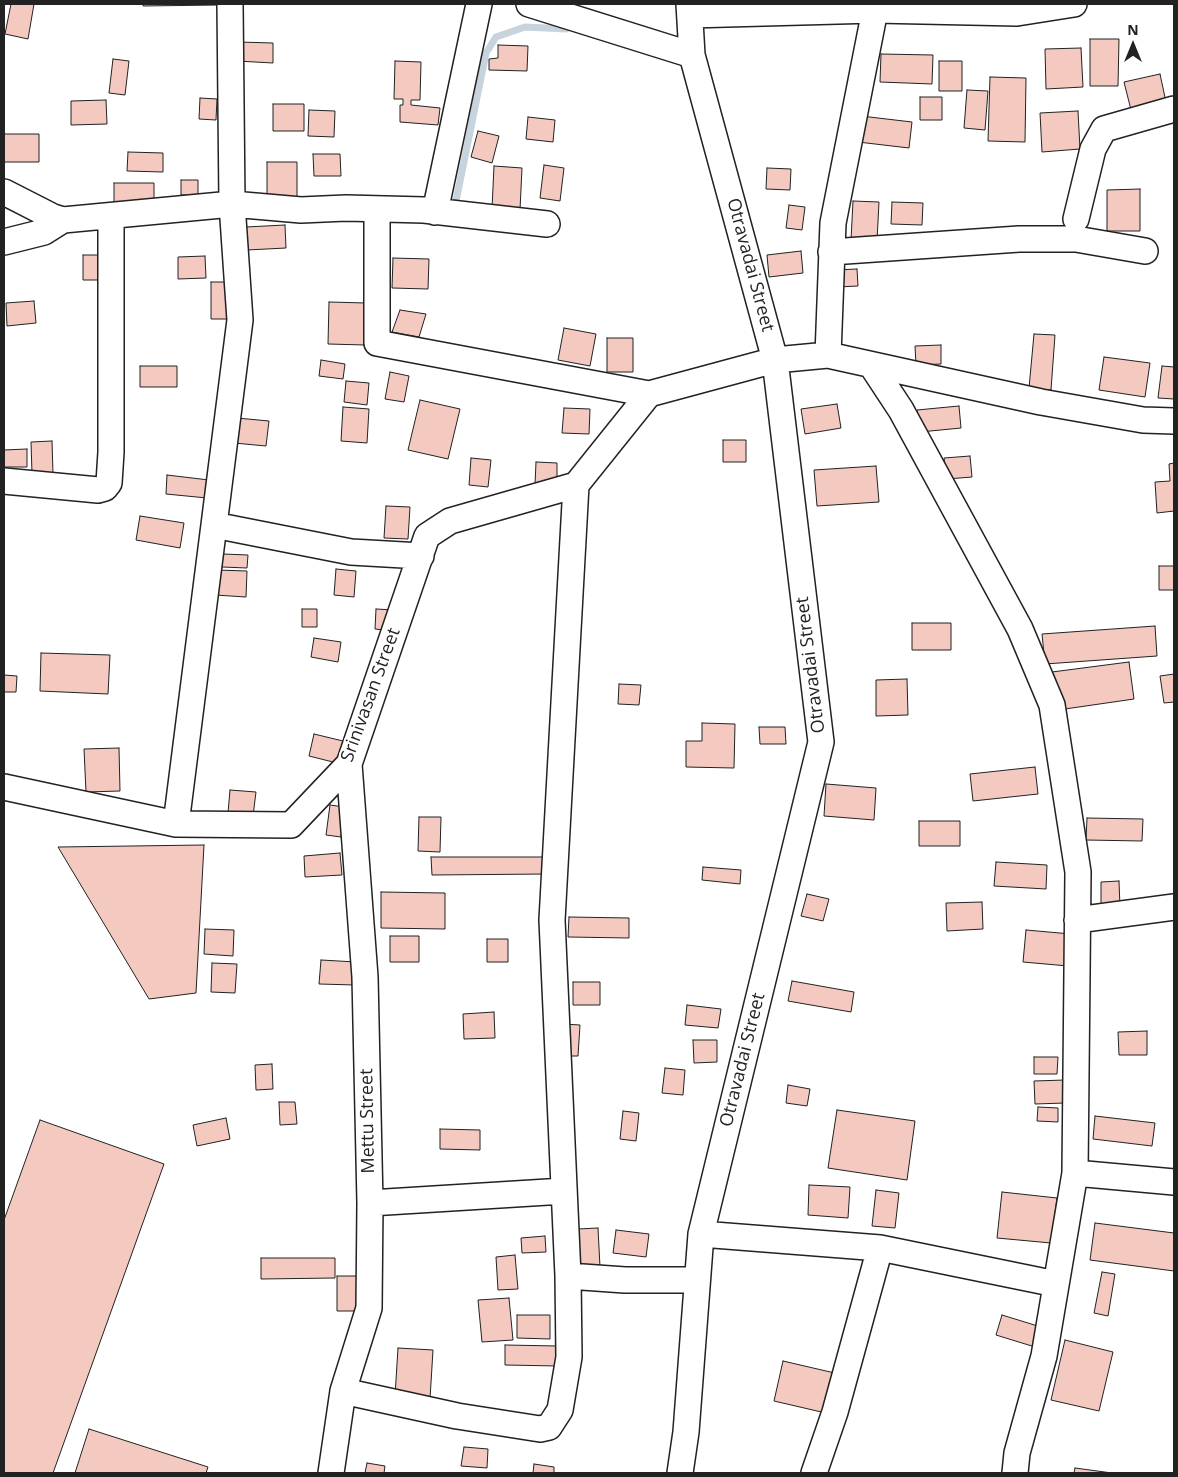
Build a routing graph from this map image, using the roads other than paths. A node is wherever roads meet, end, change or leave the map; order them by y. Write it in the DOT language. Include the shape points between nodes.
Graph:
graph roads {
  1 [pos="230,4"];
  2 [pos="479,4"];
  3 [pos="529,4"];
  4 [pos="1074,4"];
  5 [pos="875,7"];
  6 [pos="1017,8"];
  7 [pos="690,9"];
  8 [pos="692,55"];
  9 [pos="1174,109"];
  10 [pos="4,192"];
  11 [pos="232,204"];
  12 [pos="378,209"];
  13 [pos="436,212"];
  14 [pos="111,216"];
  15 [pos="1076,219"];
  16 [pos="63,220"];
  17 [pos="548,224"];
  18 [pos="4,242"];
  19 [pos="1145,251"];
  20 [pos="831,252"];
  21 [pos="828,355"];
  22 [pos="775,360"];
  23 [pos="872,366"];
  24 [pos="649,394"];
  25 [pos="1174,421"];
  26 [pos="4,481"];
  27 [pos="576,485"];
  28 [pos="214,525"];
  29 [pos="421,556"];
  30 [pos="349,764"];
  31 [pos="4,787"];
  32 [pos="176,824"];
  33 [pos="1174,907"];
  34 [pos="1077,920"];
  35 [pos="1075,1173"];
  36 [pos="1174,1182"];
  37 [pos="564,1191"];
  38 [pos="370,1203"];
  39 [pos="701,1234"];
  40 [pos="880,1248"];
  41 [pos="568,1276"];
  42 [pos="697,1280"];
  43 [pos="1056,1284"];
  44 [pos="343,1391"];
  45 [pos="331,1473"];
  46 [pos="680,1473"];
  47 [pos="814,1473"];
  48 [pos="1015,1473"];
  1 -- 11 [label="street"];
  2 -- 13 [label="street"];
  3 -- 8 [label="street"];
  4 -- 6 [label="street"];
  5 -- 6 [label="street"];
  5 -- 7 [label="street"];
  5 -- 20 [label="street" via="833,223"];
  7 -- 8 [label="street, Otravadai Street"];
  8 -- 22 [label="street, Otravadai Street"];
  9 -- 15 [label="street" via="1104,129 1093,150"];
  10 -- 16 [label="street"];
  11 -- 12 [label="street" via="301,210"];
  11 -- 14 [label="street"];
  11 -- 28 [label="street" via="240,320"];
  12 -- 13 [label="street"];
  12 -- 24 [label="street" via="377,343"];
  13 -- 17 [label="street"];
  14 -- 16 [label="street"];
  14 -- 26 [label="street" via="109,483 98,490"];
  16 -- 18 [label="street" via="44,232"];
  19 -- 20 [label="street" via="1076,239 1019,239"];
  20 -- 21 [label="street"];
  21 -- 22 [label="street"];
  21 -- 23 [label="street"];
  22 -- 24 [label="street"];
  22 -- 39 [label="street, Otravadai Street" via="820,742"];
  23 -- 25 [label="street" via="1050,404 1143,420"];
  23 -- 34 [label="street" via="900,410 1020,629 1052,705 1078,872"];
  24 -- 27 [label="street"];
  27 -- 29 [label="street, Srinivasan Street" via="450,521 427,536"];
  27 -- 37 [label="street" via="552,920"];
  28 -- 29 [label="street" via="351,552"];
  28 -- 32 [label="street"];
  29 -- 30 [label="street, Srinivasan Street"];
  30 -- 32 [label="street, Srinivasan Street" via="291,825"];
  30 -- 38 [label="street, Mettu Street" via="365,977"];
  31 -- 32 [label="street, Srinivasan Street"];
  33 -- 34 [label="street"];
  34 -- 35 [label="street"];
  35 -- 36 [label="street"];
  35 -- 43 [label="street"];
  37 -- 38 [label="street"];
  37 -- 41 [label="street"];
  38 -- 44 [label="street, Mettu Street" via="369,1308"];
  39 -- 40 [label="street"];
  39 -- 42 [label="street, Otravadai Street"];
  40 -- 43 [label="street"];
  40 -- 47 [label="street" via="835,1412"];
  41 -- 42 [label="street"];
  41 -- 44 [label="street" via="570,1357 560,1410 549,1427 540,1429 457,1416"];
  42 -- 46 [label="street, Otravadai Street"];
  43 -- 48 [label="street" via="1044,1356 1017,1453"];
  44 -- 45 [label="street, Mettu Street"];
}
